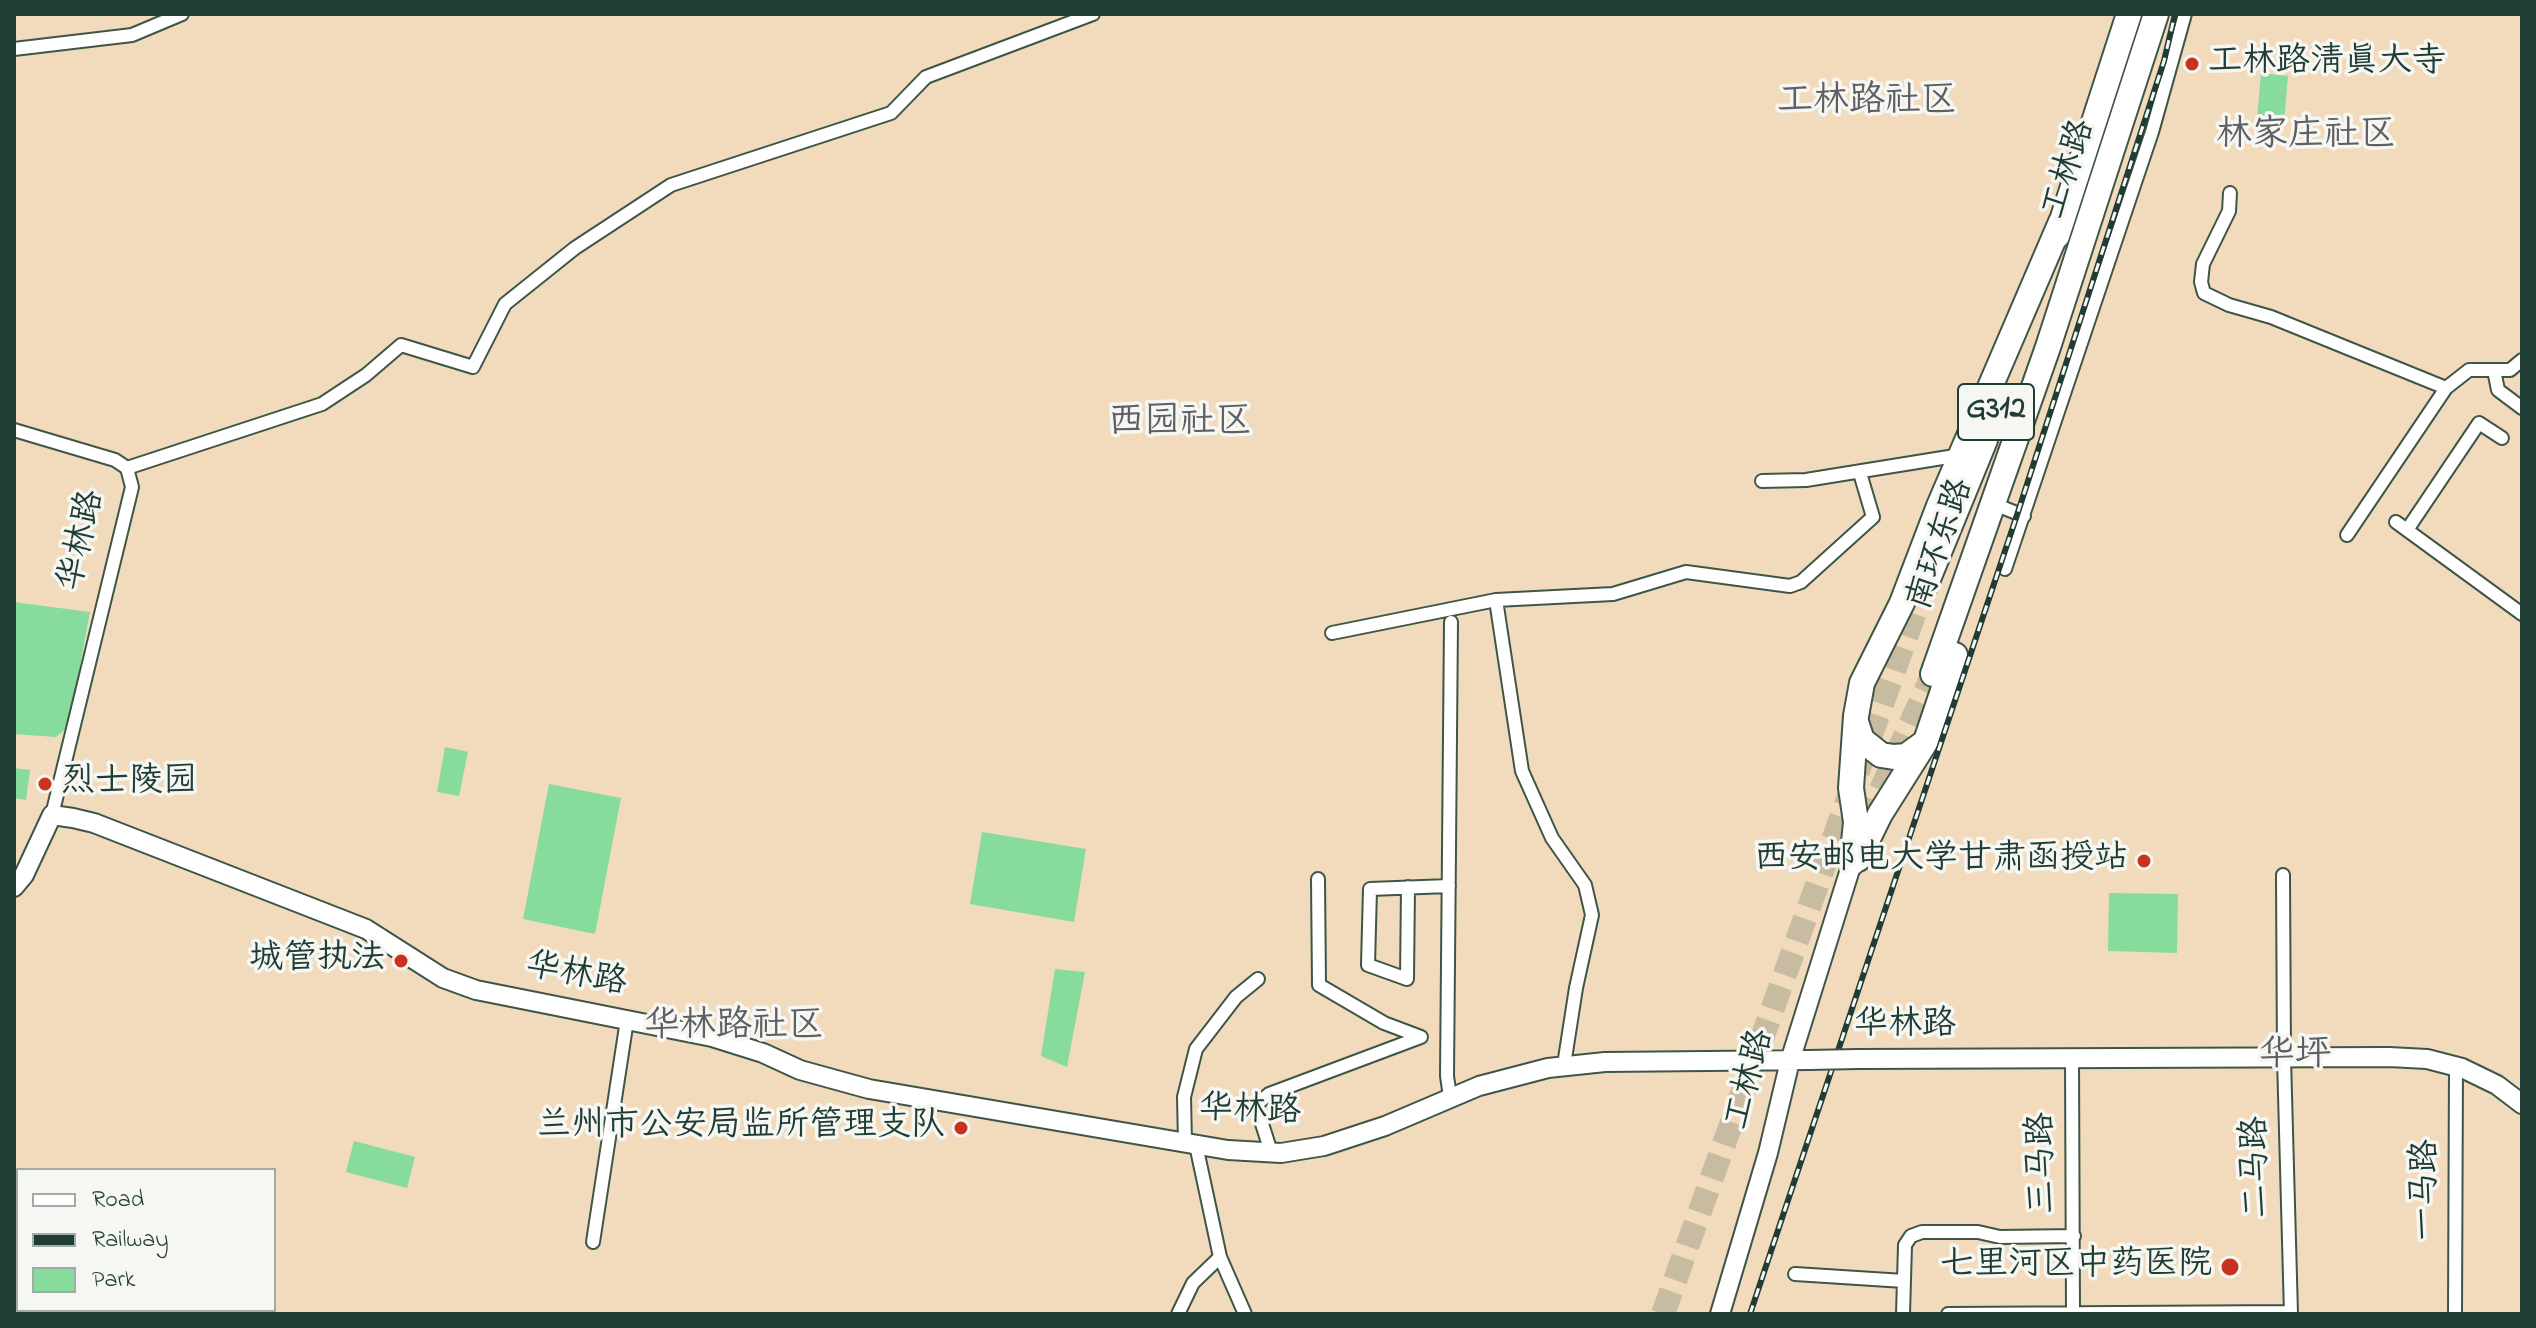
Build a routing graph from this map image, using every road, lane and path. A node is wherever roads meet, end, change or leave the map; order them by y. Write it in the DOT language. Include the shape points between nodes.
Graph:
graph roads {
  1 [pos="182,14"];
  2 [pos="1093,14"];
  3 [pos="2129,14"];
  4 [pos="2156,14"];
  5 [pos="2185,14"];
  6 [pos="14,49"];
  7 [pos="2230,193"];
  8 [pos="2061,222"];
  9 [pos="2048,347"];
  10 [pos="2522,360"];
  11 [pos="2494,370"];
  12 [pos="2446,388"];
  13 [pos="2522,408"];
  14 [pos="14,430"];
  15 [pos="2502,438"];
  16 [pos="1961,455"];
  17 [pos="127,468"];
  18 [pos="1860,473"];
  19 [pos="1762,481"];
  20 [pos="2014,512"];
  21 [pos="2347,535"];
  22 [pos="2005,569"];
  23 [pos="1920,598"];
  24 [pos="1496,600"];
  25 [pos="2522,614"];
  26 [pos="1451,622"];
  27 [pos="1332,633"];
  28 [pos="1933,674"];
  29 [pos="1856,716"];
  30 [pos="1926,741"];
  31 [pos="52,815"];
  32 [pos="1852,863"];
  33 [pos="2283,875"];
  34 [pos="1318,879"];
  35 [pos="1449,886"];
  36 [pos="14,887"];
  37 [pos="1408,887"];
  38 [pos="1258,979"];
  39 [pos="627,1020"];
  40 [pos="2284,1058"];
  41 [pos="2072,1059"];
  42 [pos="1800,1060"];
  43 [pos="1564,1065"];
  44 [pos="2456,1066"];
  45 [pos="1450,1097"];
  46 [pos="2522,1104"];
  47 [pos="1190,1144"];
  48 [pos="1271,1152"];
  49 [pos="2074,1236"];
  50 [pos="593,1242"];
  51 [pos="1220,1257"];
  52 [pos="1795,1274"];
  53 [pos="1904,1281"];
  54 [pos="2073,1313"];
  55 [pos="2291,1313"];
  56 [pos="1178,1314"];
  57 [pos="1245,1314"];
  58 [pos="1720,1314"];
  59 [pos="1903,1314"];
  60 [pos="1948,1314"];
  61 [pos="2455,1314"];
  1 -- 6 [label="street" via="132,35"];
  2 -- 17 [label="street" via="926,77 891,113 671,185 575,248 505,304 473,367 401,345 322,404"];
  3 -- 8 [label="highway, 工林路 / G312"];
  4 -- 9 [label="highway, 工林路 / G312"];
  5 -- 20 [label="street" via="2152,132"];
  7 -- 12 [label="street" via="2229,211 2203,264 2204,293"];
  8 -- 16 [label="highway"];
  8 -- 23 [label="highway, 南环东路 / G312" via="2038,310"];
  9 -- 20 [label="highway"];
  9 -- 28 [label="highway, 南环东路 / G312"];
  10 -- 11 [label="street" via="2510,370"];
  11 -- 12 [label="street" via="2469,370"];
  11 -- 13 [label="street" via="2498,390"];
  12 -- 21 [label="street"];
  14 -- 17 [label="street"];
  15 -- 25 [label="street" via="2479,423 2402,526"];
  16 -- 18 [label="street"];
  16 -- 29 [label="highway" via="1902,603 1862,683"];
  17 -- 31 [label="street, 华林路" via="132,487"];
  18 -- 19 [label="street"];
  18 -- 24 [label="street" via="1873,517 1790,586 1686,572 1613,594"];
  20 -- 22 [label="street"];
  20 -- 30 [label="highway"];
  24 -- 27 [label="street"];
  24 -- 43 [label="street" via="1522,771 1552,838 1585,885 1592,915"];
  26 -- 35 [label="street"];
  29 -- 30 [label="highway" via="1862,740 1881,755 1906,756"];
  29 -- 32 [label="highway"];
  30 -- 32 [label="highway"];
  31 -- 36 [label="street, 华林路"];
  31 -- 39 [label="street, 华林路" via="94,823 366,929 458,984"];
  32 -- 42 [label="street, 工林路"];
  33 -- 40 [label="street, 二马路"];
  34 -- 48 [label="street" via="1319,985 1384,1023 1421,1037 1269,1094 1256,1105"];
  35 -- 37 [label="street"];
  35 -- 45 [label="street"];
  37 -- 37 [label="street" via="1370,889 1368,965 1407,979"];
  38 -- 47 [label="street" via="1236,997 1196,1049 1184,1097"];
  39 -- 47 [label="street, 华林路" via="743,1045 800,1070 869,1089"];
  39 -- 50 [label="street"];
  40 -- 41 [label="street, 华林路"];
  40 -- 44 [label="street, 华林路" via="2389,1057"];
  40 -- 55 [label="street, 二马路"];
  41 -- 42 [label="street, 华林路, bridge"];
  41 -- 49 [label="street, 三马路"];
  42 -- 43 [label="street, 华林路"];
  42 -- 58 [label="street, 工林路"];
  43 -- 45 [label="street, 华林路" via="1513,1075"];
  44 -- 46 [label="street, 华林路"];
  44 -- 61 [label="street, 一马路"];
  45 -- 48 [label="street, 华林路" via="1324,1146"];
  47 -- 48 [label="street, 华林路"];
  47 -- 51 [label="street"];
  49 -- 53 [label="street" via="1922,1232 1905,1245"];
  49 -- 54 [label="street, 三马路"];
  51 -- 56 [label="street" via="1193,1283"];
  51 -- 57 [label="street"];
  52 -- 53 [label="street"];
  53 -- 59 [label="street"];
  54 -- 55 [label="street"];
  54 -- 60 [label="street"];
}
